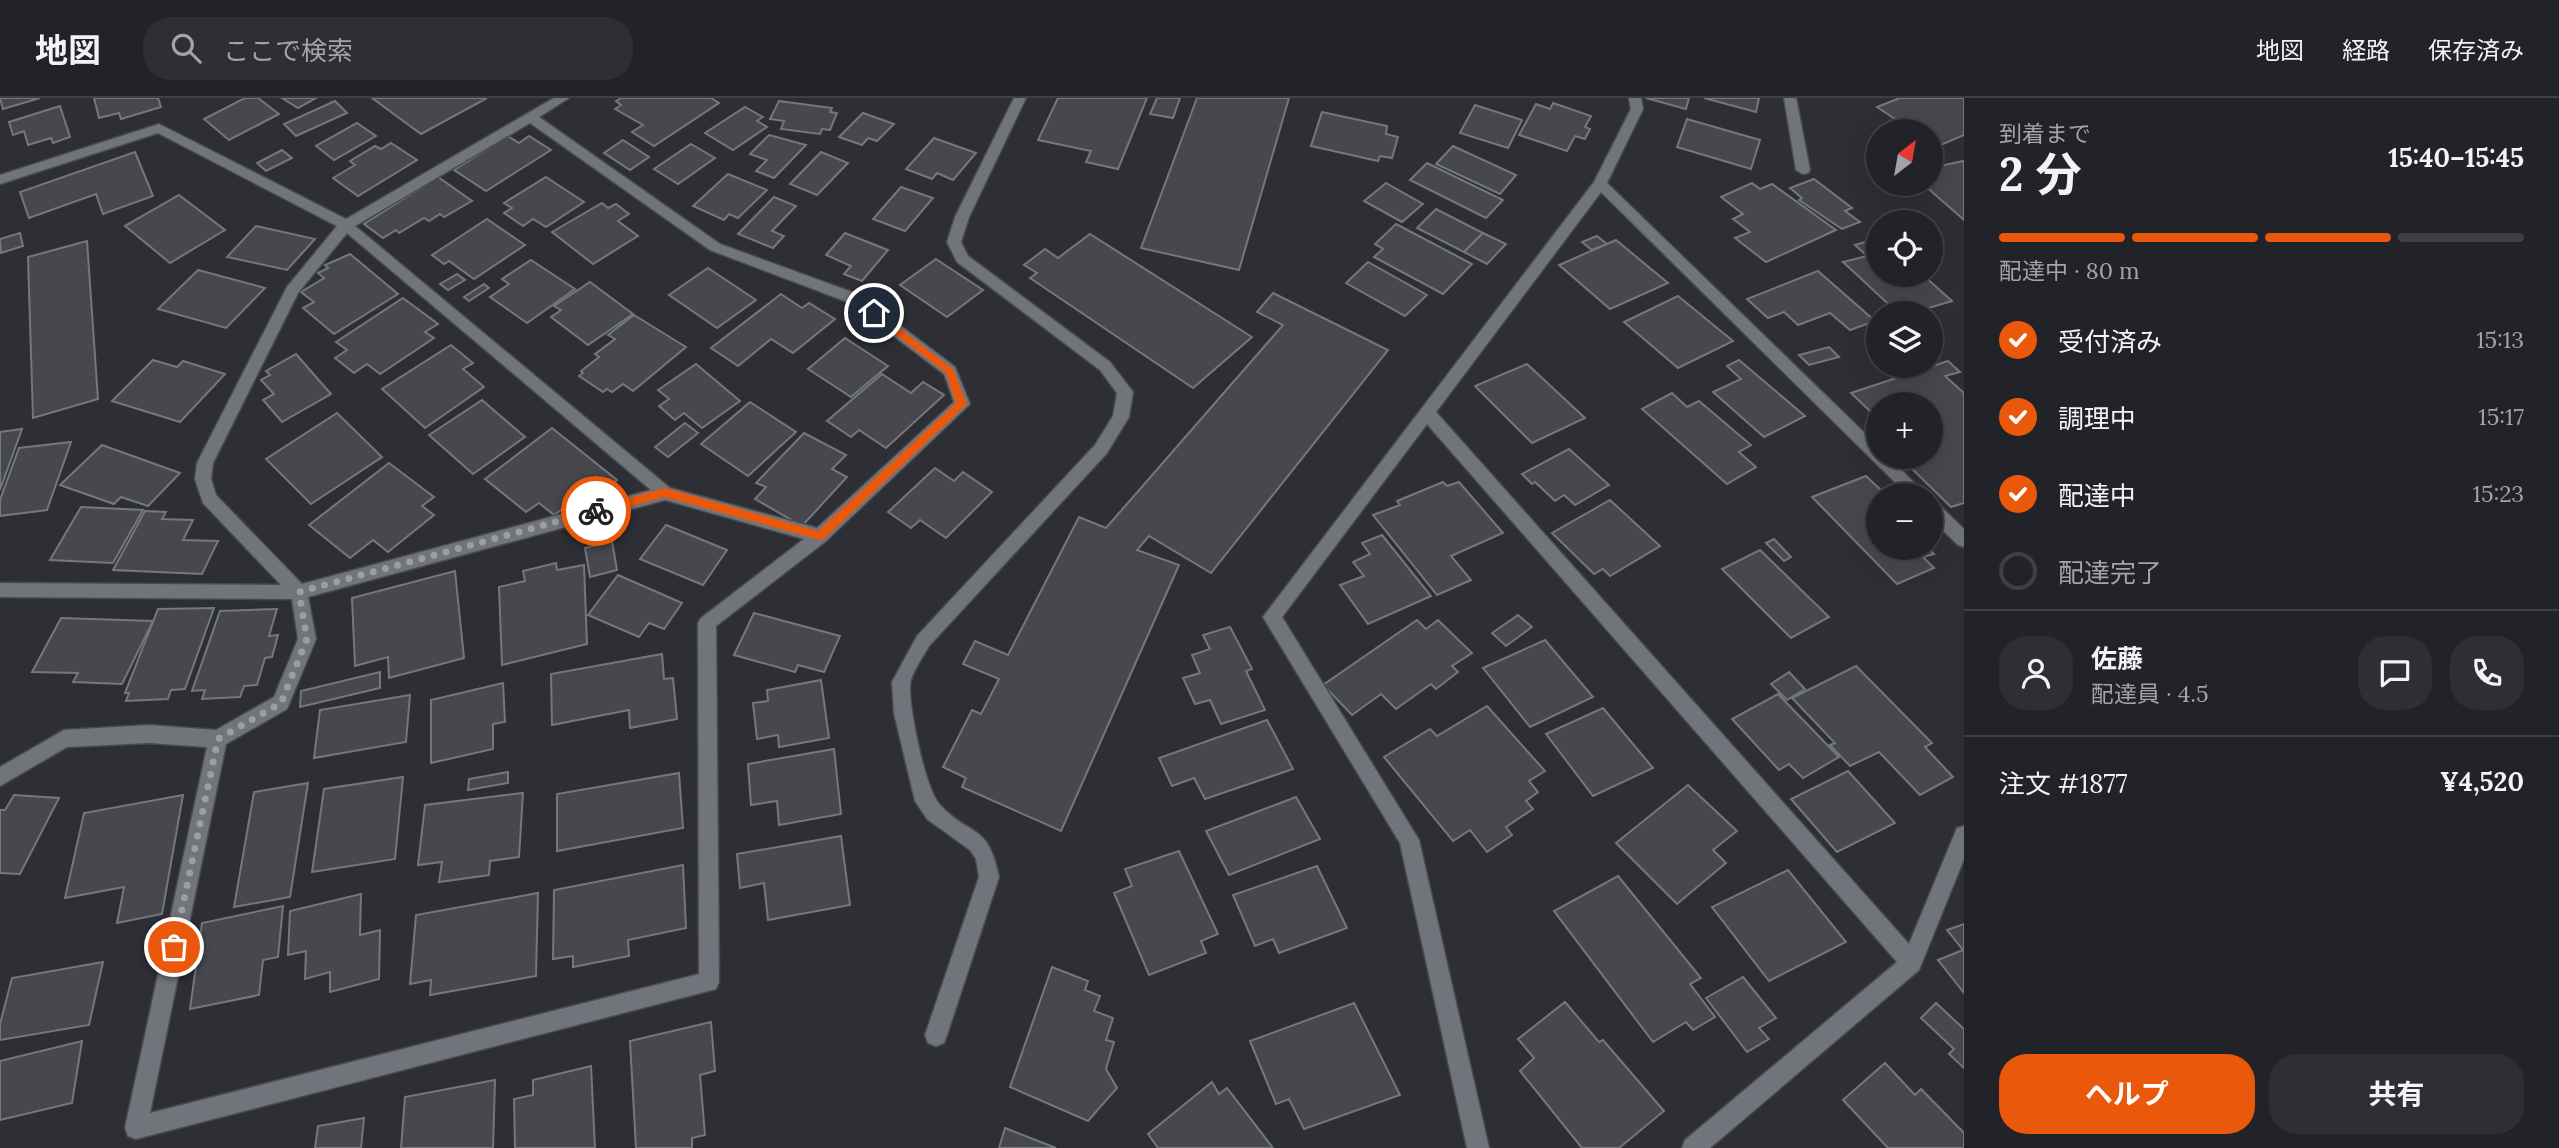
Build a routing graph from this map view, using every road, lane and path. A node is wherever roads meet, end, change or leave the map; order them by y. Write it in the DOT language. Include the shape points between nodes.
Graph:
graph roads {
  1 [pos="563,98"];
  2 [pos="1020,98"];
  3 [pos="1635,98"];
  4 [pos="1790,98"];
  5 [pos="529,116"];
  6 [pos="1803,170"];
  7 [pos="0,180"];
  8 [pos="1600,184"];
  9 [pos="346,225"];
  10 [pos="1427,413"];
  11 [pos="1866,444"];
  12 [pos="1891,469"];
  13 [pos="1906,483"];
  14 [pos="665,493"];
  15 [pos="1943,520"];
  16 [pos="820,536"];
  17 [pos="1964,540"];
  18 [pos="0,590"];
  19 [pos="299,592"];
  20 [pos="218,739"];
  21 [pos="0,777"];
  22 [pos="1964,835"];
  23 [pos="1912,963"];
  24 [pos="936,1035"];
  25 [pos="1478,1148"];
  26 [pos="1693,1148"];
  1 -- 5 [label="street"];
  2 -- 24 [label="street" via="954,242 962,259 1105,366 1125,392 1121,417 1101,449 923,641 901,682 903,713 922,795 934,812 977,843 989,877"];
  3 -- 8 [label="street" via="1637,109"];
  4 -- 6 [label="street"];
  5 -- 9 [label="street"];
  5 -- 16 [label="street" via="715,247 855,299 950,371 962,404"];
  7 -- 9 [label="street" via="159,128"];
  8 -- 10 [label="street"];
  8 -- 11 [label="street"];
  9 -- 14 [label="street"];
  9 -- 19 [label="street" via="292,291 205,463 203,479 209,498"];
  10 -- 23 [label="street"];
  10 -- 25 [label="street" via="1272,617 1409,840"];
  12 -- 13 [label="street"];
  14 -- 16 [label="street"];
  14 -- 19 [label="street"];
  15 -- 17 [label="street"];
  16 -- 20 [label="street" via="707,623 709,982 136,1128"];
  18 -- 19 [label="street"];
  19 -- 20 [label="street" via="307,639 281,703"];
  20 -- 21 [label="street" via="149,734 64,739"];
  22 -- 23 [label="street"];
  23 -- 26 [label="street"];
}
